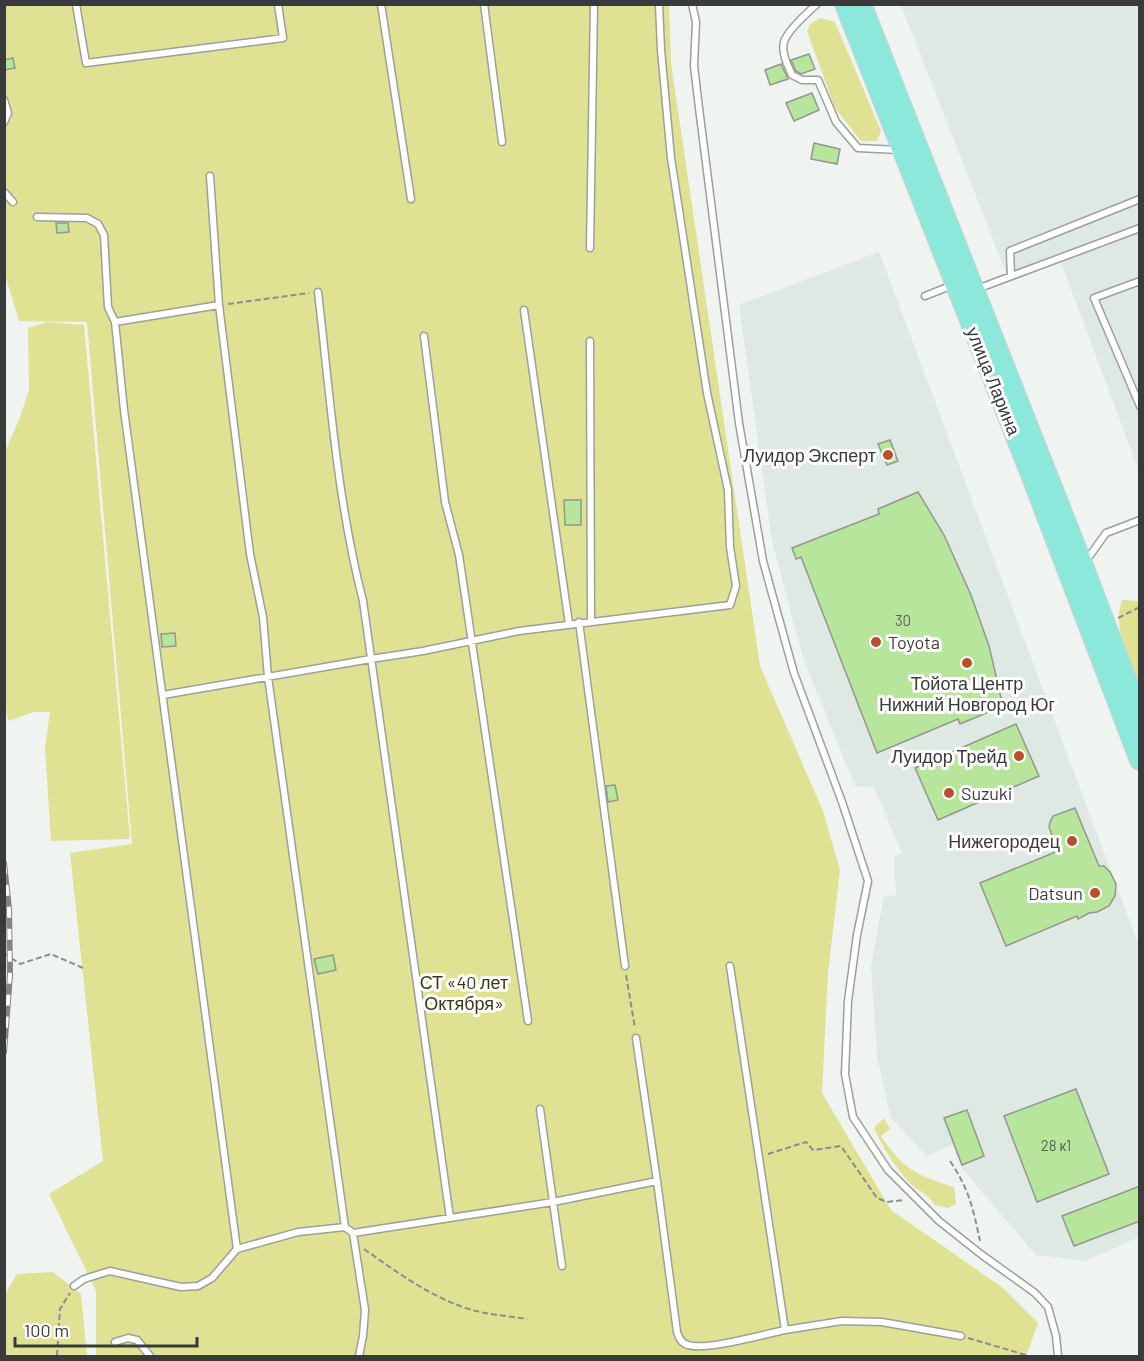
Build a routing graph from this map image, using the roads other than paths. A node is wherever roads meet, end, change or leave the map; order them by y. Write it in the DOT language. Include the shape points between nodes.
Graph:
graph roads {
  1 [pos="76,4"];
  2 [pos="278,4"];
  3 [pos="381,4"];
  4 [pos="483,4"];
  5 [pos="594,4"];
  6 [pos="659,4"];
  7 [pos="692,4"];
  8 [pos="817,4"];
  9 [pos="845,4"];
  10 [pos="861,4"];
  11 [pos="4,100"];
  12 [pos="4,122"];
  13 [pos="502,142"];
  14 [pos="902,150"];
  15 [pos="210,176"];
  16 [pos="4,192"];
  17 [pos="411,199"];
  18 [pos="1140,199"];
  19 [pos="13,202"];
  20 [pos="37,217"];
  21 [pos="1140,228"];
  22 [pos="590,248"];
  23 [pos="1011,276"];
  24 [pos="1140,281"];
  25 [pos="964,287"];
  26 [pos="318,292"];
  27 [pos="925,296"];
  28 [pos="219,305"];
  29 [pos="524,310"];
  30 [pos="115,322"];
  31 [pos="424,336"];
  32 [pos="590,341"];
  33 [pos="1140,406"];
  34 [pos="1140,520"];
  35 [pos="1083,566"];
  36 [pos="591,621"];
  37 [pos="579,622"];
  38 [pos="569,624"];
  39 [pos="471,640"];
  40 [pos="370,658"];
  41 [pos="268,677"];
  42 [pos="163,695"];
  43 [pos="1140,716"];
  44 [pos="1140,760"];
  45 [pos="625,966"];
  46 [pos="730,966"];
  47 [pos="528,1021"];
  48 [pos="636,1038"];
  49 [pos="540,1109"];
  50 [pos="657,1181"];
  51 [pos="553,1202"];
  52 [pos="450,1218"];
  53 [pos="345,1227"];
  54 [pos="353,1233"];
  55 [pos="237,1249"];
  56 [pos="562,1266"];
  57 [pos="74,1286"];
  58 [pos="785,1330"];
  59 [pos="961,1336"];
  60 [pos="115,1342"];
  61 [pos="150,1356"];
  62 [pos="359,1356"];
  63 [pos="1058,1356"];
  1 -- 2 [label="lane" via="86,63 283,38"];
  3 -- 17 [label="lane"];
  4 -- 13 [label="lane"];
  5 -- 22 [label="lane"];
  6 -- 36 [label="lane" via="671,158 706,393 728,490 736,586 730,605"];
  7 -- 63 [label="lane" via="702,131 740,423 763,561 794,673 868,881 848,1001 845,1074 853,1117 888,1170 939,1221 1048,1307"];
  8 -- 14 [label="lane" via="784,41 785,60 792,75 802,80 819,80 836,122 858,148"];
  9 -- 14 [label="main road, улица Ларина"];
  10 -- 25 [label="main road, улица Ларина"];
  11 -- 12 [label="lane" via="8,113"];
  14 -- 25 [label="main road, улица Ларина"];
  15 -- 28 [label="lane"];
  16 -- 19 [label="lane"];
  18 -- 23 [label="lane" via="1010,251"];
  20 -- 30 [label="lane" via="87,218 99,224 104,235 108,307"];
  21 -- 23 [label="lane"];
  23 -- 25 [label="lane"];
  24 -- 33 [label="lane" via="1094,298"];
  25 -- 27 [label="lane"];
  25 -- 35 [label="main road, улица Ларина"];
  25 -- 44 [label="main road, улица Ларина"];
  26 -- 40 [label="lane" via="341,489"];
  28 -- 30 [label="lane"];
  28 -- 41 [label="lane"];
  29 -- 38 [label="lane"];
  30 -- 42 [label="lane"];
  31 -- 39 [label="lane" via="445,501 459,555"];
  32 -- 36 [label="lane"];
  34 -- 35 [label="lane" via="1106,533"];
  35 -- 43 [label="main road, улица Ларина"];
  36 -- 37 [label="lane"];
  37 -- 38 [label="lane"];
  37 -- 45 [label="lane"];
  38 -- 39 [label="lane"];
  39 -- 40 [label="lane"];
  39 -- 47 [label="lane"];
  40 -- 41 [label="lane"];
  40 -- 52 [label="lane"];
  41 -- 42 [label="lane"];
  41 -- 53 [label="lane"];
  42 -- 55 [label="lane"];
  46 -- 58 [label="lane"];
  48 -- 50 [label="lane"];
  49 -- 51 [label="lane"];
  50 -- 51 [label="lane"];
  50 -- 58 [label="lane" via="676,1332 681,1341 690,1346 709,1345"];
  51 -- 52 [label="lane"];
  51 -- 56 [label="lane"];
  52 -- 54 [label="lane"];
  53 -- 54 [label="lane"];
  53 -- 55 [label="lane" via="298,1232"];
  54 -- 62 [label="lane" via="365,1310"];
  55 -- 57 [label="lane" via="212,1278 198,1286 181,1287 110,1270"];
  58 -- 59 [label="lane" via="842,1321 882,1322"];
  60 -- 61 [label="lane" via="136,1340"];
}
